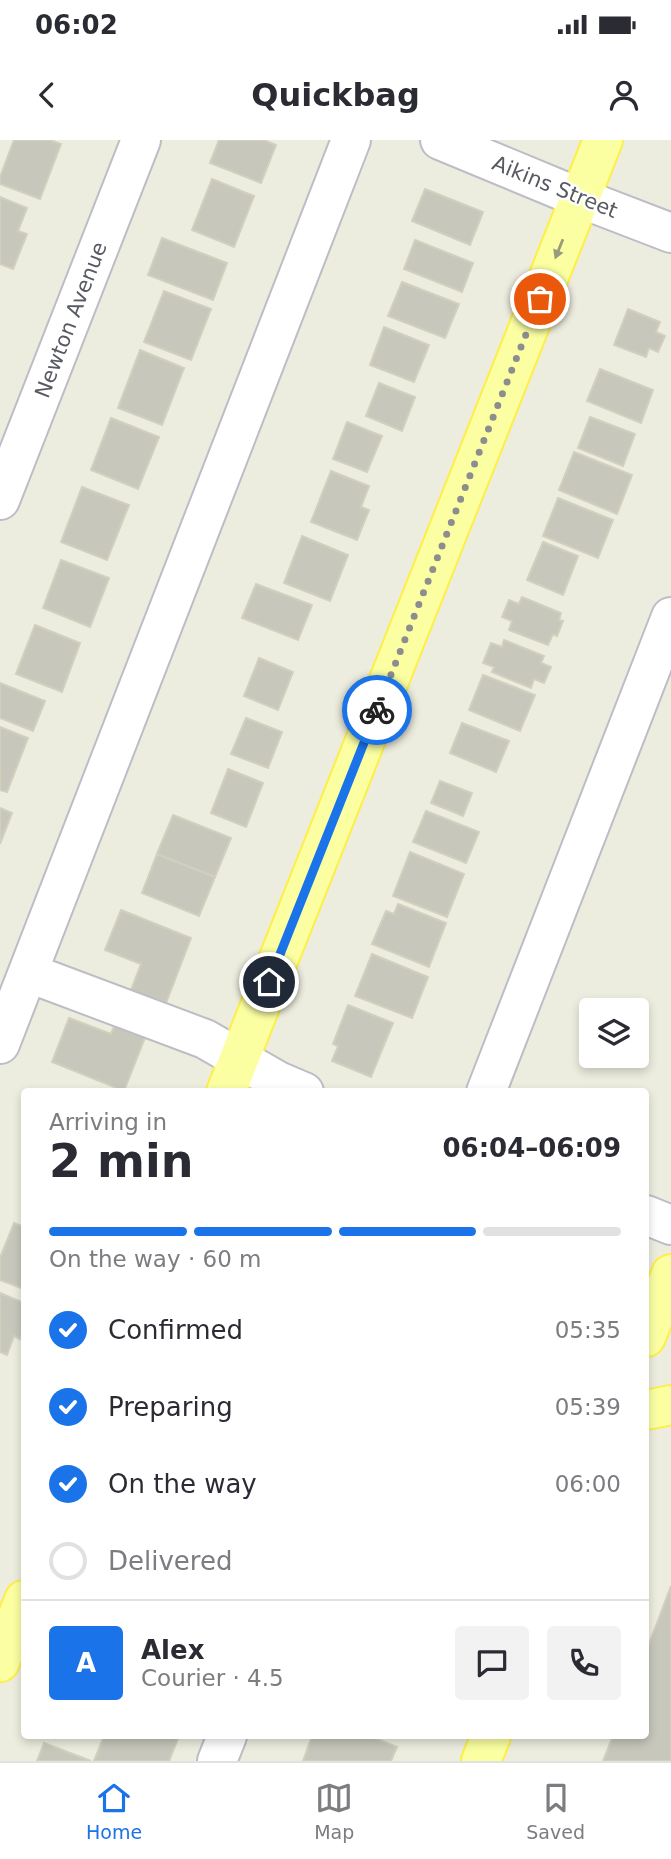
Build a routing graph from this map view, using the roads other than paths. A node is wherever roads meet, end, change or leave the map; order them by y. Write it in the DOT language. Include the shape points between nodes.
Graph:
graph roads {
  1 [pos="141,140"];
  2 [pos="351,140"];
  3 [pos="440,140"];
  4 [pos="603,140"];
  5 [pos="580,198"];
  6 [pos="671,233"];
  7 [pos="0,500"];
  8 [pos="671,617"];
  9 [pos="29,973"];
  10 [pos="0,1044"];
  11 [pos="232,1075"];
  12 [pos="294,1088"];
  13 [pos="488,1088"];
  14 [pos="649,1216"];
  15 [pos="671,1224"];
  16 [pos="671,1274"];
  17 [pos="649,1329"];
  18 [pos="671,1405"];
  19 [pos="649,1409"];
  20 [pos="21,1609"];
  21 [pos="8,1648"];
  22 [pos="226,1739"];
  23 [pos="490,1739"];
  24 [pos="217,1761"];
  25 [pos="481,1761"];
  1 -- 7 [label="street, Newton Avenue"];
  2 -- 9 [label="street"];
  3 -- 5 [label="street, Aikins Street"];
  4 -- 5 [label="main road"];
  5 -- 6 [label="street, Aikins Street"];
  5 -- 11 [label="main road, one-way"];
  8 -- 13 [label="street"];
  9 -- 10 [label="street"];
  9 -- 11 [label="street" via="205,1039"];
  11 -- 12 [label="street"];
  14 -- 15 [label="street"];
  16 -- 17 [label="main road"];
  18 -- 19 [label="main road"];
  20 -- 21 [label="main road"];
  22 -- 24 [label="street"];
  23 -- 25 [label="main road"];
}
